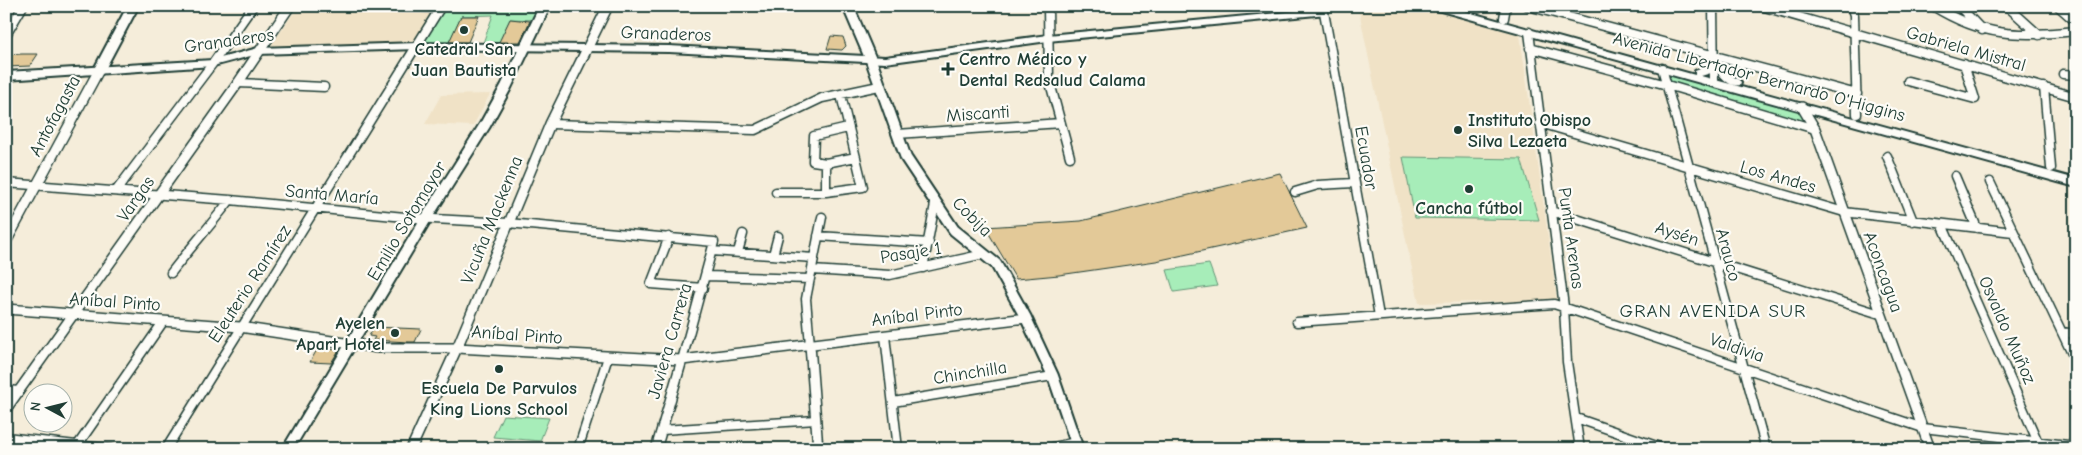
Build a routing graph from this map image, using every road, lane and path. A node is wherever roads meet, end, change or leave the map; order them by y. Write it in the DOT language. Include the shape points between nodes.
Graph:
graph roads {
  1 [pos="23,6"];
  2 [pos="133,6"];
  3 [pos="253,6"];
  4 [pos="290,6"];
  5 [pos="363,6"];
  6 [pos="545,6"];
  7 [pos="608,6"];
  8 [pos="859,6"];
  9 [pos="1048,6"];
  10 [pos="1433,6"];
  11 [pos="1460,6"];
  12 [pos="1506,6"];
  13 [pos="1528,6"];
  14 [pos="1714,6"];
  15 [pos="1761,6"];
  16 [pos="1851,6"];
  17 [pos="1933,6"];
  18 [pos="1959,6"];
  19 [pos="2008,6"];
  20 [pos="2058,6"];
  21 [pos="1324,9"];
  22 [pos="850,11"];
  23 [pos="1504,18"];
  24 [pos="2076,22"];
  25 [pos="1983,30"];
  26 [pos="2076,31"];
  27 [pos="1528,32"];
  28 [pos="1855,33"];
  29 [pos="6,35"];
  30 [pos="2039,35"];
  31 [pos="1048,38"];
  32 [pos="417,46"];
  33 [pos="526,47"];
  34 [pos="588,47"];
  35 [pos="1530,48"];
  36 [pos="258,50"];
  37 [pos="1715,59"];
  38 [pos="871,60"];
  39 [pos="214,63"];
  40 [pos="1964,64"];
  41 [pos="1662,68"];
  42 [pos="99,70"];
  43 [pos="1699,73"];
  44 [pos="2063,74"];
  45 [pos="2076,75"];
  46 [pos="6,76"];
  47 [pos="1715,80"];
  48 [pos="1908,81"];
  49 [pos="1736,82"];
  50 [pos="238,83"];
  51 [pos="1667,84"];
  52 [pos="879,86"];
  53 [pos="324,87"];
  54 [pos="2044,87"];
  55 [pos="1857,94"];
  56 [pos="841,95"];
  57 [pos="2076,97"];
  58 [pos="1802,107"];
  59 [pos="1857,114"];
  60 [pos="1061,123"];
  61 [pos="1540,123"];
  62 [pos="550,124"];
  63 [pos="848,128"];
  64 [pos="1815,129"];
  65 [pos="896,134"];
  66 [pos="856,156"];
  67 [pos="1887,156"];
  68 [pos="1070,157"];
  69 [pos="826,163"];
  70 [pos="1690,167"];
  71 [pos="2051,168"];
  72 [pos="2076,175"];
  73 [pos="1954,176"];
  74 [pos="1990,182"];
  75 [pos="6,183"];
  76 [pos="1354,183"];
  77 [pos="2076,183"];
  78 [pos="37,185"];
  79 [pos="116,190"];
  80 [pos="776,192"];
  81 [pos="826,192"];
  82 [pos="1295,192"];
  83 [pos="159,194"];
  84 [pos="230,200"];
  85 [pos="935,204"];
  86 [pos="317,208"];
  87 [pos="1551,211"];
  88 [pos="1844,212"];
  89 [pos="822,217"];
  90 [pos="427,218"];
  91 [pos="1913,221"];
  92 [pos="508,223"];
  93 [pos="1942,224"];
  94 [pos="1977,228"];
  95 [pos="2013,232"];
  96 [pos="743,234"];
  97 [pos="778,236"];
  98 [pos="818,236"];
  99 [pos="668,238"];
  100 [pos="6,242"];
  101 [pos="714,242"];
  102 [pos="929,243"];
  103 [pos="712,251"];
  104 [pos="738,252"];
  105 [pos="984,254"];
  106 [pos="773,255"];
  107 [pos="814,258"];
  108 [pos="1714,261"];
  109 [pos="923,268"];
  110 [pos="812,270"];
  111 [pos="171,273"];
  112 [pos="706,276"];
  113 [pos="810,279"];
  114 [pos="703,288"];
  115 [pos="1564,307"];
  116 [pos="6,309"];
  117 [pos="1880,314"];
  118 [pos="73,315"];
  119 [pos="1379,316"];
  120 [pos="1026,318"];
  121 [pos="163,322"];
  122 [pos="1297,322"];
  123 [pos="240,327"];
  124 [pos="2062,332"];
  125 [pos="2076,334"];
  126 [pos="885,336"];
  127 [pos="350,345"];
  128 [pos="810,345"];
  129 [pos="457,348"];
  130 [pos="608,357"];
  131 [pos="682,360"];
  132 [pos="2076,362"];
  133 [pos="1742,366"];
  134 [pos="1053,376"];
  135 [pos="6,390"];
  136 [pos="19,391"];
  137 [pos="893,402"];
  138 [pos="6,409"];
  139 [pos="1576,418"];
  140 [pos="816,420"];
  141 [pos="1923,428"];
  142 [pos="662,430"];
  143 [pos="6,437"];
  144 [pos="2040,445"];
  145 [pos="1077,446"];
  146 [pos="2076,446"];
  147 [pos="76,447"];
  148 [pos="111,449"];
  149 [pos="166,449"];
  150 [pos="288,449"];
  151 [pos="411,449"];
  152 [pos="578,449"];
  153 [pos="656,449"];
  154 [pos="818,449"];
  155 [pos="898,449"];
  156 [pos="1044,449"];
  157 [pos="1580,449"];
  158 [pos="1665,449"];
  159 [pos="1766,449"];
  160 [pos="1930,449"];
  1 -- 29 [label="street"];
  2 -- 42 [label="main road, Antofagasta"];
  3 -- 39 [label="street"];
  4 -- 36 [label="street, Vargas"];
  5 -- 32 [label="street, Eleuterio Ramírez" via="440,8"];
  6 -- 33 [label="main road, Emilio Sotomayor"];
  7 -- 34 [label="street, Vicuña Mackenna"];
  8 -- 22 [label="main road"];
  9 -- 31 [label="street"];
  10 -- 27 [label="main road, Avenida Libertador Bernardo O'Higgins"];
  11 -- 23 [label="main road, Avenida Libertador Bernardo O'Higgins"];
  12 -- 23 [label="street"];
  13 -- 37 [label="street"];
  14 -- 37 [label="street"];
  15 -- 28 [label="street, Gabriela Mistral"];
  16 -- 28 [label="street"];
  17 -- 25 [label="street" via="1957,22"];
  18 -- 25 [label="street"];
  19 -- 30 [label="street"];
  20 -- 24 [label="street"];
  21 -- 31 [label="main road, Granaderos"];
  21 -- 76 [label="street, Ecuador"];
  22 -- 38 [label="main road, Cobija"];
  23 -- 43 [label="main road, Avenida Libertador Bernardo O'Higgins"];
  25 -- 30 [label="street"];
  26 -- 30 [label="street"];
  27 -- 35 [label="street, Punta Arenas"];
  27 -- 41 [label="main road, Avenida Libertador Bernardo O'Higgins"];
  28 -- 40 [label="street, Gabriela Mistral"];
  28 -- 55 [label="street"];
  31 -- 38 [label="main road, Granaderos"];
  31 -- 60 [label="street" via="1049,79"];
  32 -- 33 [label="main road, Granaderos"];
  32 -- 36 [label="main road, Granaderos"];
  32 -- 86 [label="street, Eleuterio Ramírez"];
  33 -- 34 [label="main road, Granaderos"];
  33 -- 90 [label="main road, Emilio Sotomayor" via="485,125"];
  34 -- 38 [label="main road, Granaderos"];
  34 -- 62 [label="street, Vicuña Mackenna"];
  35 -- 51 [label="street"];
  35 -- 61 [label="street, Punta Arenas"];
  36 -- 39 [label="main road, Granaderos"];
  36 -- 50 [label="street, Vargas"];
  37 -- 43 [label="main road" via="1707,71"];
  37 -- 47 [label="street"];
  37 -- 49 [label="main road" via="1727,77"];
  37 -- 55 [label="street"];
  38 -- 52 [label="main road, Cobija"];
  39 -- 42 [label="main road, Granaderos"];
  39 -- 79 [label="street"];
  40 -- 48 [label="street" via="1975,99"];
  40 -- 54 [label="street, Gabriela Mistral"];
  41 -- 47 [label="main road, Avenida Libertador Bernardo O'Higgins"];
  41 -- 51 [label="street, Arauco"];
  42 -- 46 [label="main road, Granaderos"];
  42 -- 78 [label="street, Antofagasta"];
  43 -- 47 [label="main road, Avenida Libertador Bernardo O'Higgins"];
  44 -- 45 [label="street"];
  47 -- 49 [label="main road, Avenida Libertador Bernardo O'Higgins"];
  47 -- 58 [label="main road, Avenida Libertador Bernardo O'Higgins"];
  49 -- 59 [label="main road, Avenida Libertador Bernardo O'Higgins"];
  50 -- 53 [label="street"];
  50 -- 83 [label="street, Vargas"];
  51 -- 64 [label="street"];
  51 -- 70 [label="street, Arauco"];
  52 -- 56 [label="street"];
  52 -- 65 [label="main road, Cobija"];
  54 -- 57 [label="street, Gabriela Mistral"];
  54 -- 71 [label="street"];
  55 -- 59 [label="street"];
  56 -- 62 [label="street" via="822,98 755,130"];
  56 -- 63 [label="street"];
  58 -- 64 [label="street, Aconcagua"];
  58 -- 77 [label="main road, Avenida Libertador Bernardo O'Higgins"];
  59 -- 71 [label="main road, Avenida Libertador Bernardo O'Higgins"];
  60 -- 65 [label="street, Miscanti"];
  60 -- 68 [label="street"];
  61 -- 70 [label="street, Los Andes"];
  61 -- 87 [label="street, Punta Arenas"];
  62 -- 92 [label="street, Vicuña Mackenna"];
  63 -- 66 [label="street"];
  63 -- 69 [label="street" via="814,136 813,161"];
  64 -- 88 [label="street, Aconcagua"];
  65 -- 85 [label="main road, Cobija" via="906,158"];
  66 -- 69 [label="street"];
  66 -- 81 [label="street" via="863,187"];
  67 -- 91 [label="street"];
  69 -- 81 [label="street"];
  70 -- 88 [label="street, Los Andes"];
  70 -- 108 [label="street, Arauco"];
  71 -- 72 [label="main road, Avenida Libertador Bernardo O'Higgins"];
  73 -- 94 [label="street"];
  74 -- 95 [label="street"];
  75 -- 78 [label="street, Santa María"];
  76 -- 82 [label="street" via="1318,184"];
  76 -- 119 [label="street, Ecuador"];
  78 -- 79 [label="street, Santa María"];
  78 -- 100 [label="street, Antofagasta"];
  79 -- 83 [label="street, Santa María"];
  80 -- 81 [label="street"];
  83 -- 84 [label="street, Santa María"];
  83 -- 118 [label="street, Vargas"];
  84 -- 86 [label="street, Santa María"];
  84 -- 111 [label="street"];
  85 -- 102 [label="street"];
  85 -- 105 [label="main road, Cobija" via="954,230"];
  86 -- 90 [label="street, Santa María"];
  86 -- 123 [label="street, Eleuterio Ramírez"];
  87 -- 108 [label="street, Aysén"];
  87 -- 115 [label="street, Punta Arenas"];
  88 -- 91 [label="street, Los Andes"];
  88 -- 117 [label="street, Aconcagua"];
  89 -- 98 [label="street"];
  90 -- 92 [label="street, Santa María"];
  90 -- 127 [label="main road, Emilio Sotomayor"];
  91 -- 93 [label="street, Los Andes"];
  92 -- 99 [label="street, Santa María"];
  92 -- 129 [label="street, Vicuña Mackenna"];
  93 -- 94 [label="street, Los Andes"];
  93 -- 144 [label="street, Osvaldo Muñoz"];
  94 -- 95 [label="street, Los Andes"];
  95 -- 124 [label="street"];
  96 -- 104 [label="street"];
  97 -- 106 [label="street"];
  98 -- 102 [label="street"];
  98 -- 107 [label="street"];
  99 -- 101 [label="street, Santa María"];
  99 -- 114 [label="street" via="651,284"];
  101 -- 103 [label="street, Javiera Carrera"];
  102 -- 109 [label="street"];
  103 -- 104 [label="street"];
  103 -- 112 [label="street, Javiera Carrera"];
  104 -- 106 [label="street"];
  105 -- 109 [label="street, Pasaje 1"];
  105 -- 120 [label="main road, Cobija" via="996,264"];
  106 -- 107 [label="street"];
  107 -- 110 [label="street"];
  108 -- 117 [label="street, Aysén"];
  108 -- 133 [label="street, Arauco"];
  109 -- 110 [label="street, Pasaje 1" via="890,275"];
  110 -- 113 [label="street"];
  112 -- 113 [label="street"];
  112 -- 114 [label="street, Javiera Carrera"];
  113 -- 128 [label="street" via="806,299"];
  114 -- 131 [label="street, Javiera Carrera"];
  115 -- 119 [label="street, Valdivia" via="1554,304"];
  115 -- 133 [label="street, Valdivia"];
  115 -- 139 [label="street, Punta Arenas" via="1567,362"];
  116 -- 118 [label="street, Aníbal Pinto"];
  117 -- 141 [label="street, Aconcagua"];
  118 -- 121 [label="street, Aníbal Pinto"];
  118 -- 136 [label="street, Vargas"];
  119 -- 122 [label="street, Valdivia"];
  120 -- 126 [label="street, Aníbal Pinto"];
  120 -- 134 [label="main road, Cobija"];
  121 -- 123 [label="street, Aníbal Pinto"];
  121 -- 147 [label="street"];
  123 -- 127 [label="street, Aníbal Pinto"];
  123 -- 149 [label="street, Eleuterio Ramírez"];
  124 -- 125 [label="street"];
  124 -- 132 [label="street"];
  126 -- 128 [label="street, Aníbal Pinto"];
  126 -- 137 [label="street"];
  127 -- 129 [label="street, Aníbal Pinto"];
  127 -- 150 [label="main road, Emilio Sotomayor"];
  128 -- 131 [label="street, Aníbal Pinto"];
  128 -- 140 [label="street"];
  129 -- 130 [label="street, Aníbal Pinto"];
  129 -- 151 [label="street, Vicuña Mackenna"];
  130 -- 131 [label="street, Aníbal Pinto"];
  130 -- 152 [label="street"];
  131 -- 142 [label="street, Javiera Carrera"];
  133 -- 141 [label="street, Valdivia"];
  133 -- 159 [label="street, Arauco"];
  134 -- 137 [label="street, Chinchilla"];
  134 -- 145 [label="main road, Cobija"];
  135 -- 136 [label="street"];
  136 -- 138 [label="street, Vargas"];
  137 -- 155 [label="street"];
  139 -- 157 [label="street, Punta Arenas"];
  139 -- 158 [label="street"];
  140 -- 142 [label="street"];
  140 -- 154 [label="street"];
  141 -- 144 [label="street, Valdivia"];
  141 -- 160 [label="street, Aconcagua"];
  142 -- 153 [label="street, Javiera Carrera"];
  143 -- 147 [label="street"];
  144 -- 146 [label="street, Valdivia"];
  145 -- 156 [label="street"];
  147 -- 148 [label="street"];
}
